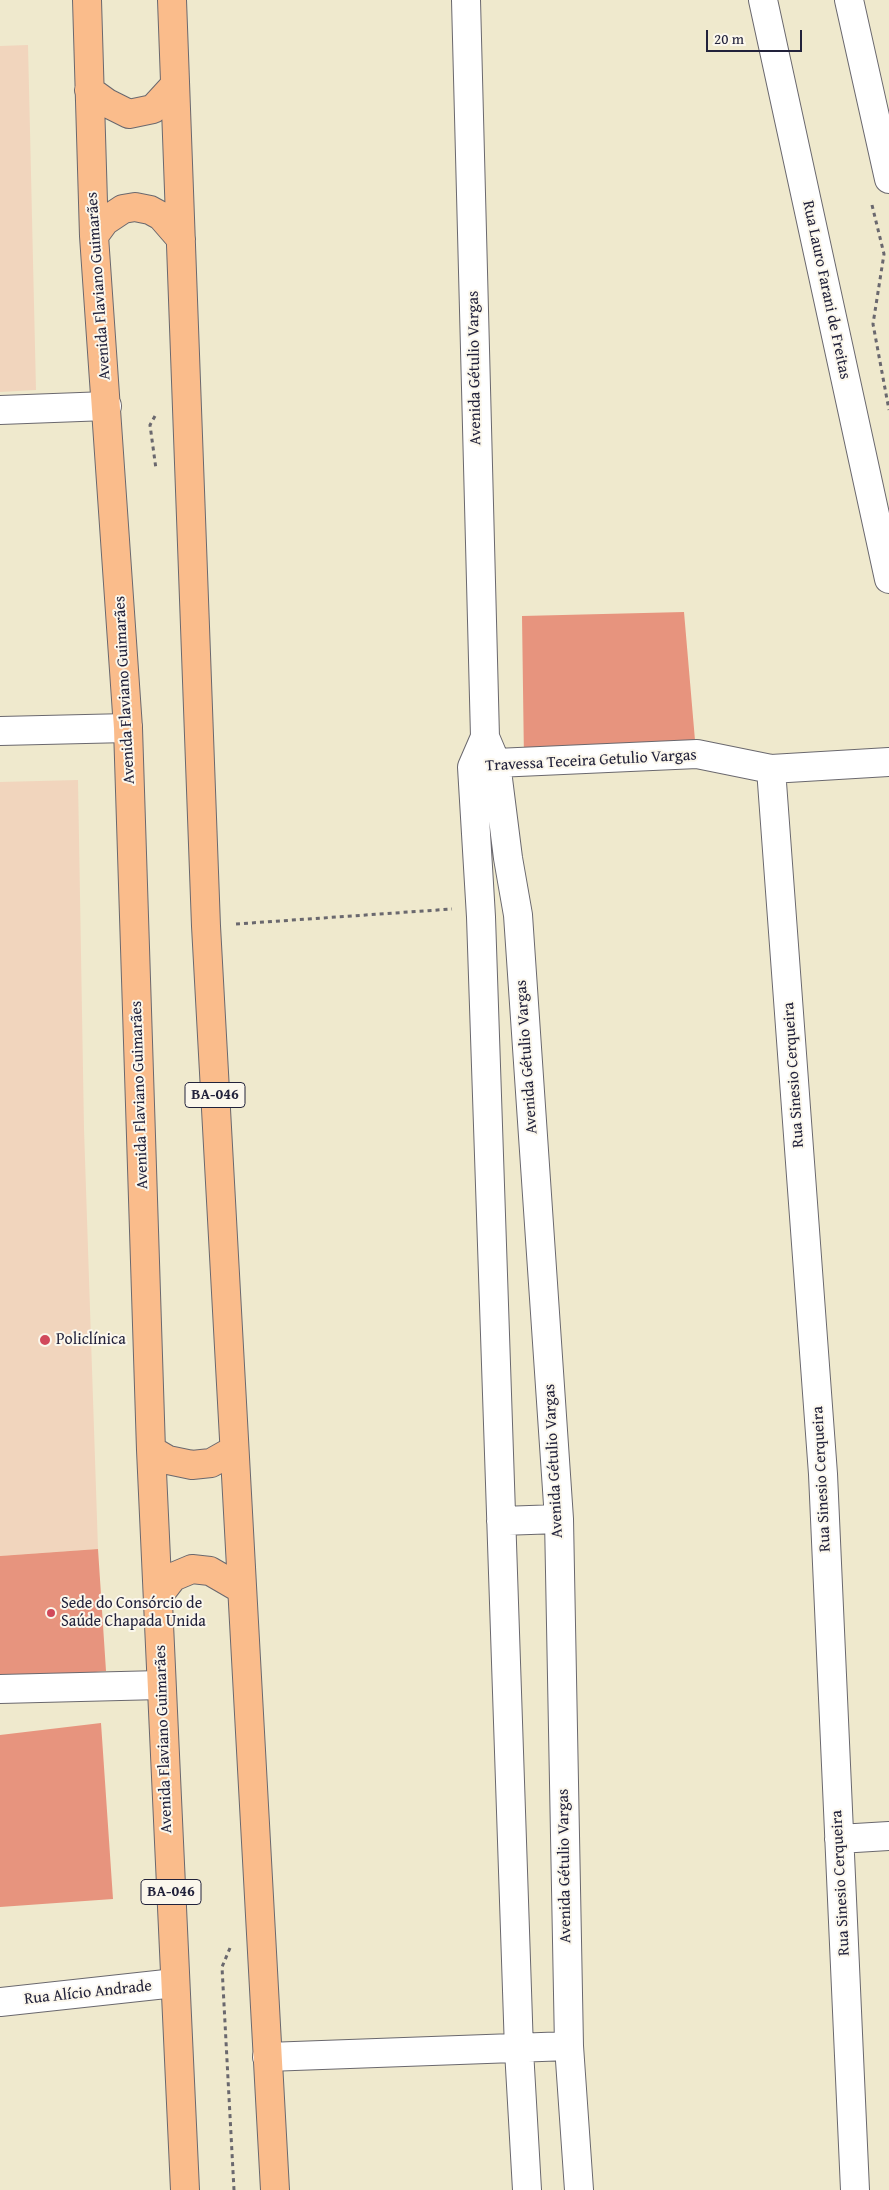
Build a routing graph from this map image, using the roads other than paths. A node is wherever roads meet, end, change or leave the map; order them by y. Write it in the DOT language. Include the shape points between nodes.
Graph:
graph roads {
  1 [pos="87,0"];
  2 [pos="172,0"];
  3 [pos="466,0"];
  4 [pos="763,0"];
  5 [pos="849,0"];
  6 [pos="175,85"];
  7 [pos="89,90"];
  8 [pos="880,188"];
  9 [pos="94,236"];
  10 [pos="181,239"];
  11 [pos="107,406"];
  12 [pos="0,410"];
  13 [pos="889,579"];
  14 [pos="128,728"];
  15 [pos="0,731"];
  16 [pos="889,762"];
  17 [pos="484,765"];
  18 [pos="771,769"];
  19 [pos="480,912"];
  20 [pos="518,915"];
  21 [pos="151,1450"];
  22 [pos="234,1450"];
  23 [pos="559,1519"];
  24 [pos="501,1521"];
  25 [pos="241,1589"];
  26 [pos="159,1594"];
  27 [pos="161,1685"];
  28 [pos="0,1689"];
  29 [pos="889,1836"];
  30 [pos="839,1839"];
  31 [pos="175,1983"];
  32 [pos="0,2002"];
  33 [pos="568,2046"];
  34 [pos="519,2050"];
  35 [pos="267,2057"];
  36 [pos="185,2190"];
  37 [pos="274,2190"];
  38 [pos="527,2190"];
  39 [pos="579,2190"];
  40 [pos="855,2190"];
  1 -- 7 [label="main road, Avenida Flaviano Guimarães / BA-046"];
  2 -- 6 [label="main road, BA-046"];
  3 -- 17 [label="street, Avenida Gétulio Vargas"];
  4 -- 13 [label="street, Rua Lauro Farani de Freitas"];
  5 -- 8 [label="street"];
  6 -- 7 [label="main road" via="153,109 129,114"];
  6 -- 10 [label="main road, BA-046"];
  7 -- 9 [label="main road, Avenida Flaviano Guimarães / BA-046"];
  9 -- 10 [label="main road" via="105,221 135,207 161,216"];
  9 -- 11 [label="main road, Avenida Flaviano Guimarães / BA-046"];
  10 -- 22 [label="main road, BA-046" via="206,926"];
  11 -- 12 [label="street"];
  11 -- 14 [label="main road, Avenida Flaviano Guimarães / BA-046"];
  14 -- 15 [label="street"];
  14 -- 21 [label="main road, Avenida Flaviano Guimarães / BA-046"];
  16 -- 18 [label="street, Travessa Teceira Getulio Vargas"];
  17 -- 18 [label="street, Travessa Teceira Getulio Vargas" via="697,754"];
  17 -- 19 [label="street, Avenida Gétulio Vargas"];
  17 -- 20 [label="street, Avenida Gétulio Vargas"];
  18 -- 30 [label="street, Rua Sinesio Cerqueira" via="822,1464"];
  19 -- 20 [label="street"];
  19 -- 24 [label="street, Avenida Gétulio Vargas"];
  20 -- 23 [label="street, Avenida Gétulio Vargas"];
  21 -- 22 [label="main road" via="168,1460 192,1465 211,1464"];
  21 -- 26 [label="main road, Avenida Flaviano Guimarães / BA-046"];
  22 -- 25 [label="main road, BA-046"];
  23 -- 24 [label="street"];
  23 -- 33 [label="street, Avenida Gétulio Vargas"];
  24 -- 34 [label="street, Avenida Gétulio Vargas"];
  25 -- 26 [label="main road" via="210,1571 192,1569 173,1578"];
  25 -- 35 [label="main road, BA-046"];
  26 -- 27 [label="main road, Avenida Flaviano Guimarães / BA-046"];
  27 -- 28 [label="street"];
  27 -- 31 [label="main road, Avenida Flaviano Guimarães / BA-046"];
  29 -- 30 [label="street"];
  30 -- 40 [label="street, Rua Sinesio Cerqueira"];
  31 -- 32 [label="street, Rua Alício Andrade"];
  31 -- 36 [label="main road, Avenida Flaviano Guimarães / BA-046"];
  33 -- 34 [label="street"];
  33 -- 39 [label="street, Avenida Gétulio Vargas"];
  34 -- 35 [label="street"];
  34 -- 38 [label="street, Avenida Gétulio Vargas"];
  35 -- 37 [label="main road, BA-046"];
}
